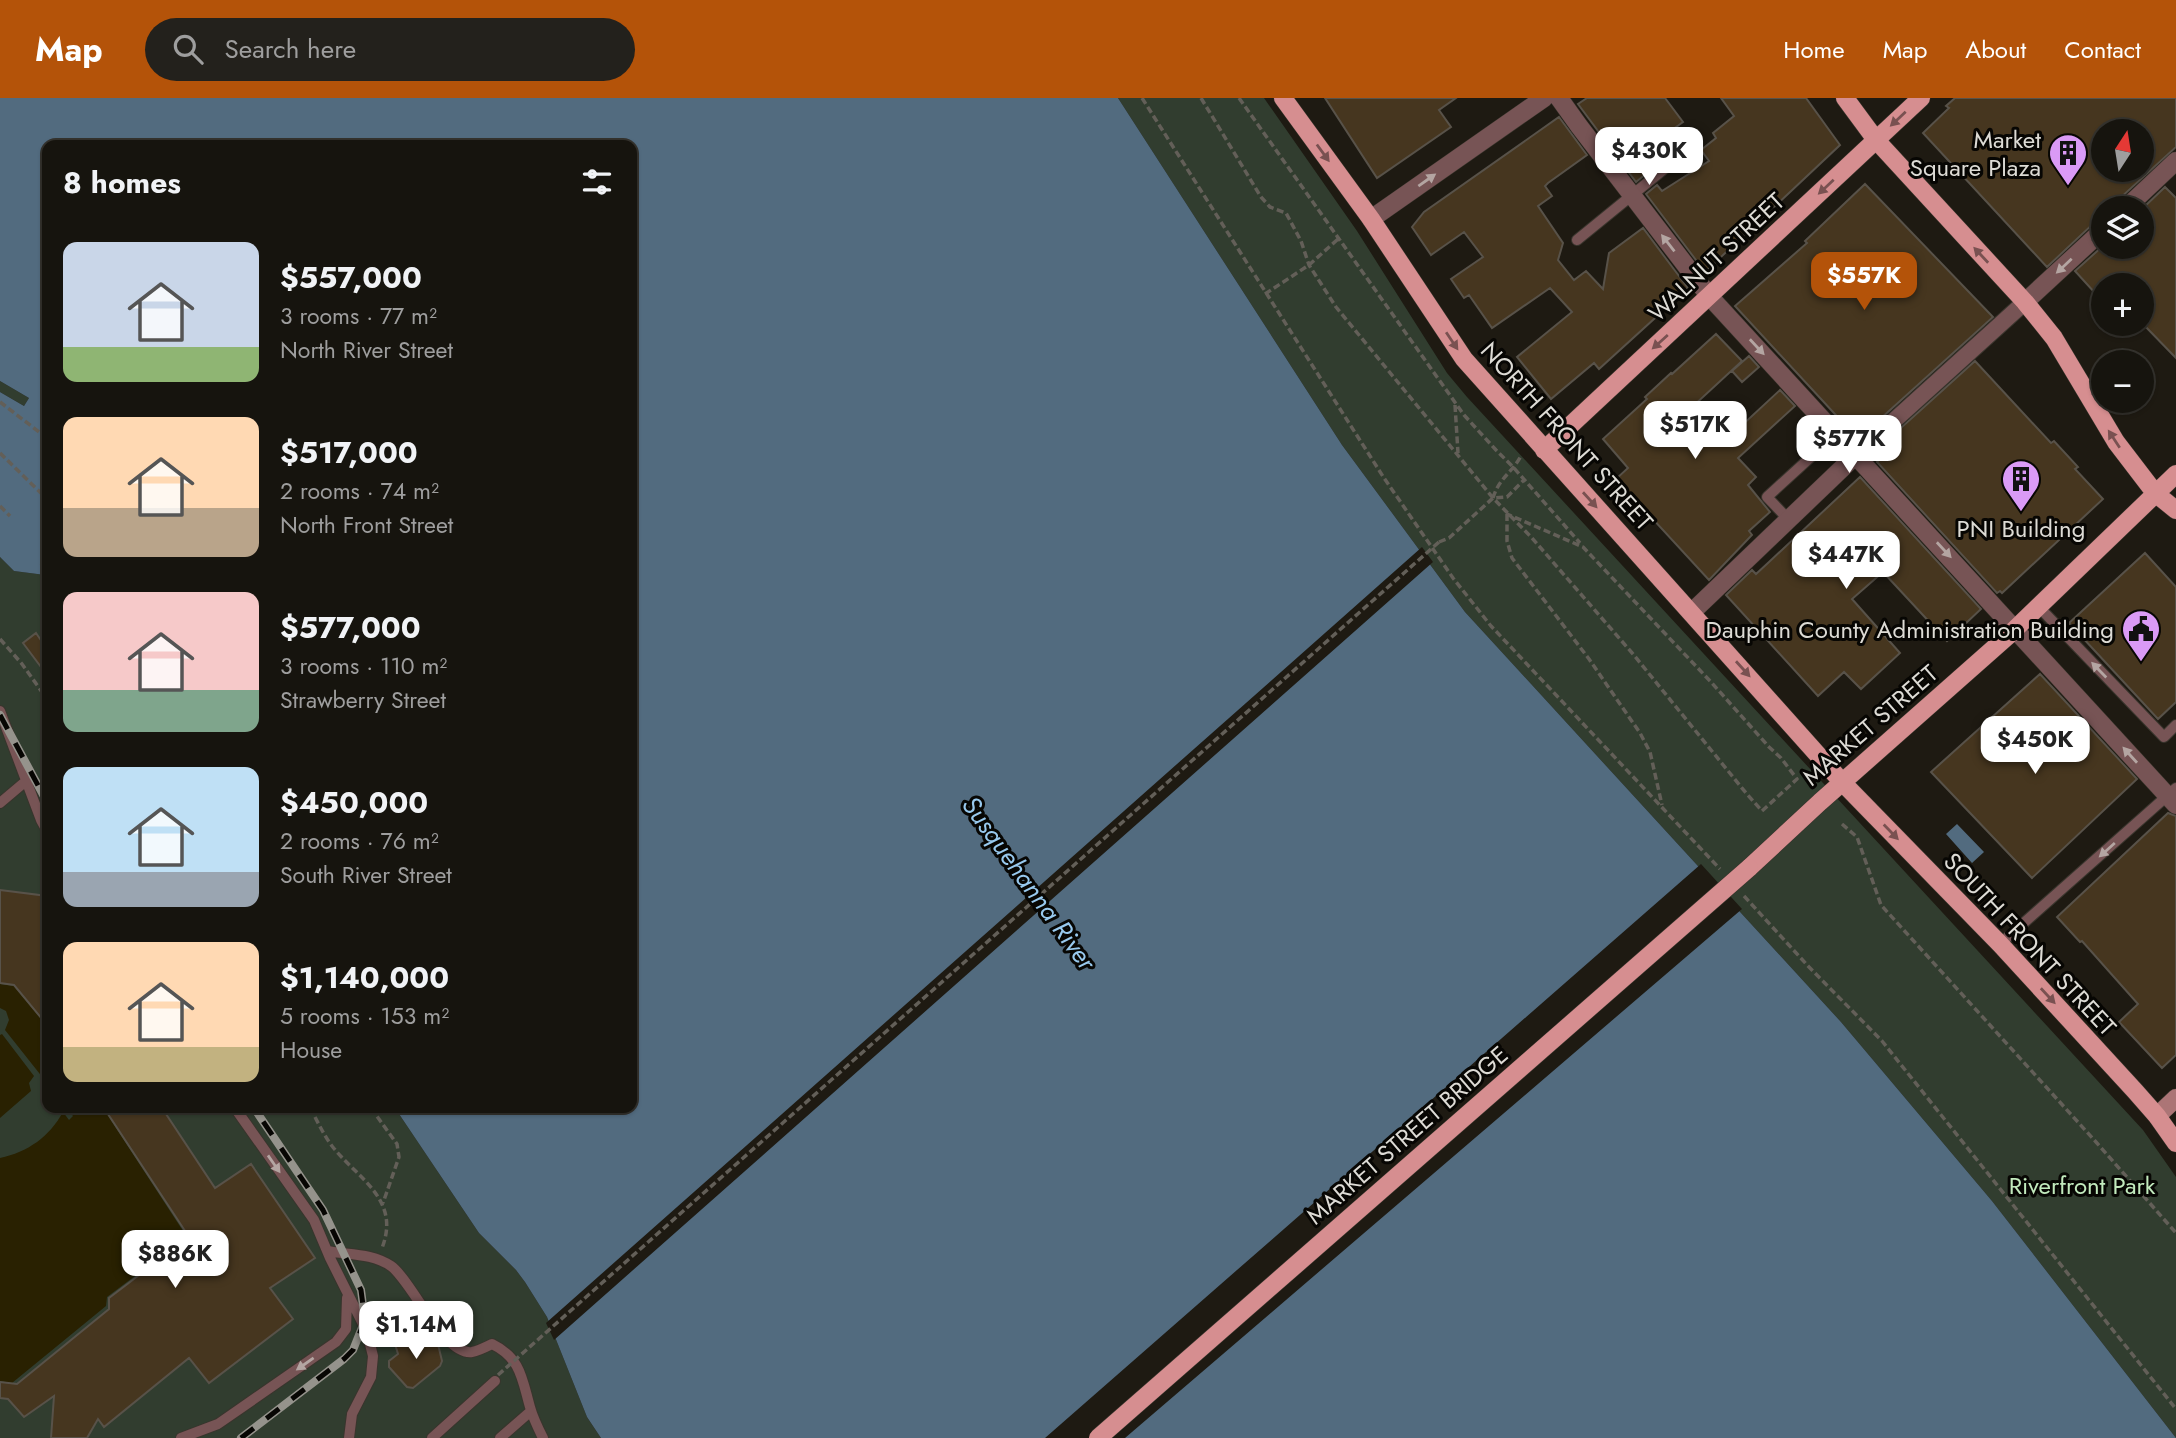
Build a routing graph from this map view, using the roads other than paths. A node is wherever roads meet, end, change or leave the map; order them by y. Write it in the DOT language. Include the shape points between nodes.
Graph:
graph roads {
  1 [pos="1283,98"];
  2 [pos="1544,98"];
  3 [pos="1559,98"];
  4 [pos="1845,98"];
  5 [pos="1921,98"];
  6 [pos="1876,140"];
  7 [pos="2176,161"];
  8 [pos="1669,165"];
  9 [pos="1632,195"];
  10 [pos="2139,196"];
  11 [pos="1371,219"];
  12 [pos="1577,240"];
  13 [pos="2091,241"];
  14 [pos="1710,297"];
  15 [pos="2025,302"];
  16 [pos="1824,445"];
  17 [pos="1544,450"];
  18 [pos="1856,455"];
  19 [pos="2176,474"];
  20 [pos="2155,494"];
  21 [pos="2176,510"];
  22 [pos="1788,520"];
  23 [pos="2038,607"];
  24 [pos="1692,612"];
  25 [pos="2015,628"];
  26 [pos="1,717"];
  27 [pos="2176,725"];
  28 [pos="26,781"];
  29 [pos="1843,783"];
  30 [pos="2173,796"];
  31 [pos="0,803"];
  32 [pos="42,819"];
  33 [pos="1749,868"];
  34 [pos="2000,944"];
  35 [pos="2176,1098"];
  36 [pos="239,1113"];
  37 [pos="2157,1116"];
  38 [pos="2176,1143"];
  39 [pos="327,1251"];
  40 [pos="347,1291"];
  41 [pos="497,1378"];
  42 [pos="531,1411"];
  43 [pos="181,1438"];
  44 [pos="349,1438"];
  45 [pos="432,1438"];
  46 [pos="500,1438"];
  47 [pos="543,1438"];
  48 [pos="1098,1438"];
  1 -- 11 [label="main road, NORTH FRONT STREET, one-way"];
  11 -- 2 [label="street, one-way"];
  3 -- 9 [label="street"];
  4 -- 6 [label="main road"];
  5 -- 6 [label="main road, WALNUT STREET, one-way"];
  6 -- 14 [label="main road, WALNUT STREET, one-way"];
  15 -- 6 [label="main road, one-way"];
  7 -- 10 [label="street"];
  8 -- 9 [label="lane"];
  9 -- 12 [label="lane"];
  14 -- 9 [label="street, one-way"];
  11 -- 17 [label="main road, NORTH FRONT STREET, one-way" via="1464,359"];
  13 -- 15 [label="street, one-way"];
  14 -- 17 [label="main road, WALNUT STREET, one-way"];
  14 -- 18 [label="street, one-way"];
  15 -- 18 [label="street"];
  20 -- 15 [label="main road, one-way" via="2116,442 2054,338"];
  16 -- 22 [label="lane" via="1768,496"];
  17 -- 24 [label="main road, NORTH FRONT STREET, one-way"];
  18 -- 22 [label="street"];
  18 -- 25 [label="street, one-way"];
  19 -- 20 [label="main road, MARKET STREET"];
  20 -- 21 [label="main road"];
  20 -- 23 [label="main road, MARKET STREET"];
  22 -- 24 [label="street"];
  23 -- 25 [label="main road, MARKET STREET"];
  27 -- 23 [label="lane, one-way" via="2164,737"];
  24 -- 29 [label="main road, NORTH FRONT STREET, one-way"];
  25 -- 29 [label="main road, MARKET STREET"];
  30 -- 25 [label="street, one-way"];
  26 -- 28 [label="lane"];
  28 -- 31 [label="lane"];
  28 -- 32 [label="lane"];
  29 -- 33 [label="main road, MARKET STREET"];
  29 -- 34 [label="main road, SOUTH FRONT STREET, one-way"];
  30 -- 34 [label="lane, one-way"];
  33 -- 48 [label="main road, MARKET STREET BRIDGE, bridge"];
  34 -- 37 [label="main road, SOUTH FRONT STREET, one-way"];
  35 -- 37 [label="main road"];
  36 -- 39 [label="lane, one-way" via="314,1220"];
  37 -- 38 [label="main road, SOUTH FRONT STREET"];
  39 -- 40 [label="lane"];
  39 -- 42 [label="lane" via="370,1256 393,1267 453,1346 471,1353 492,1344 504,1350 521,1371"];
  40 -- 43 [label="lane, one-way" via="346,1329 336,1342 218,1424"];
  40 -- 44 [label="lane" via="373,1356 371,1377 352,1414"];
  41 -- 45 [label="lane"];
  42 -- 46 [label="lane"];
  42 -- 47 [label="lane"];
}
